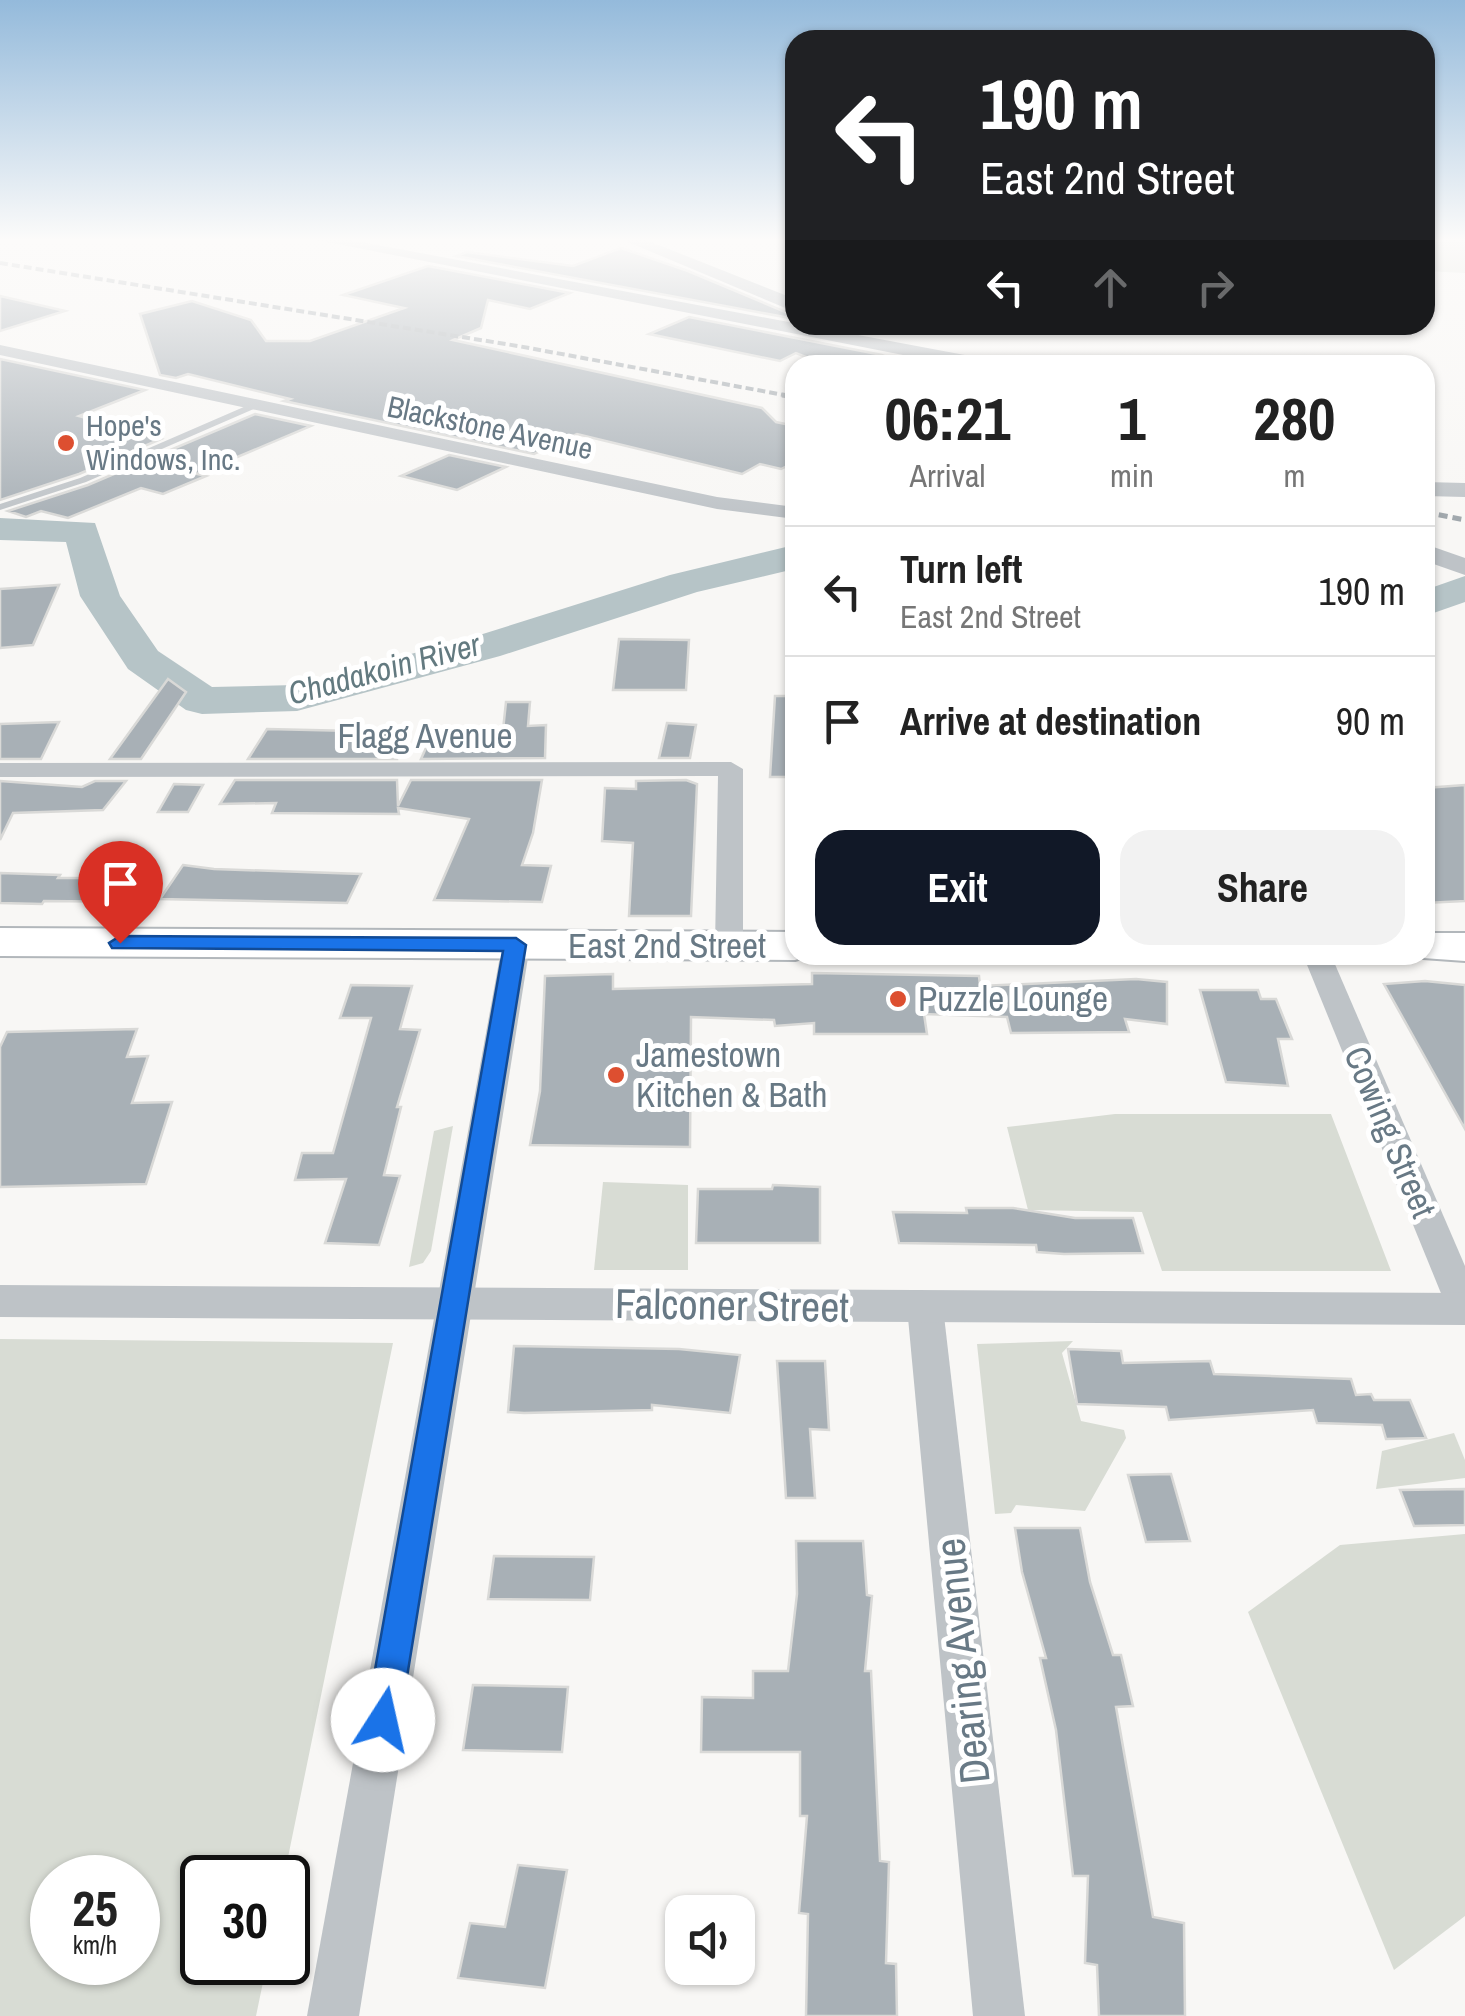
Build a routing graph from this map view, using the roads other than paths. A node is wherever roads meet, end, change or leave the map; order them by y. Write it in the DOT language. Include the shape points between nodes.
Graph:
graph roads {
  1 [pos="843,335"];
  2 [pos="869,335"];
  3 [pos="892,344"];
  4 [pos="0,350"];
  5 [pos="920,355"];
  6 [pos="941,355"];
  7 [pos="254,406"];
  8 [pos="1435,489"];
  9 [pos="1465,490"];
  10 [pos="0,507"];
  11 [pos="785,511"];
  12 [pos="1435,556"];
  13 [pos="1465,567"];
  14 [pos="0,770"];
  15 [pos="0,942"];
  16 [pos="516,945"];
  17 [pos="730,946"];
  18 [pos="785,946"];
  19 [pos="1435,947"];
  20 [pos="1465,947"];
  21 [pos="1321,965"];
  22 [pos="0,1301"];
  23 [pos="454,1302"];
  24 [pos="925,1307"];
  25 [pos="1465,1309"];
  26 [pos="333,2016"];
  27 [pos="999,2016"];
  1 -- 3 [label="street"];
  2 -- 3 [label="street"];
  3 -- 5 [label="street"];
  3 -- 6 [label="street"];
  4 -- 7 [label="street, Blackstone Avenue"];
  7 -- 10 [label="lane" via="84,480"];
  7 -- 11 [label="street, Blackstone Avenue" via="717,504"];
  8 -- 9 [label="street"];
  12 -- 13 [label="street"];
  14 -- 17 [label="street, Flagg Avenue" via="731,770"];
  15 -- 16 [label="main road, East 2nd Street"];
  16 -- 17 [label="main road, East 2nd Street"];
  16 -- 23 [label="street"];
  17 -- 18 [label="main road, East 2nd Street"];
  19 -- 20 [label="main road"];
  21 -- 25 [label="street, Cowing Street"];
  22 -- 23 [label="street, Falconer Street"];
  23 -- 24 [label="street, Falconer Street"];
  23 -- 26 [label="street"];
  24 -- 25 [label="street, Falconer Street"];
  24 -- 27 [label="street, Dearing Avenue"];
}
